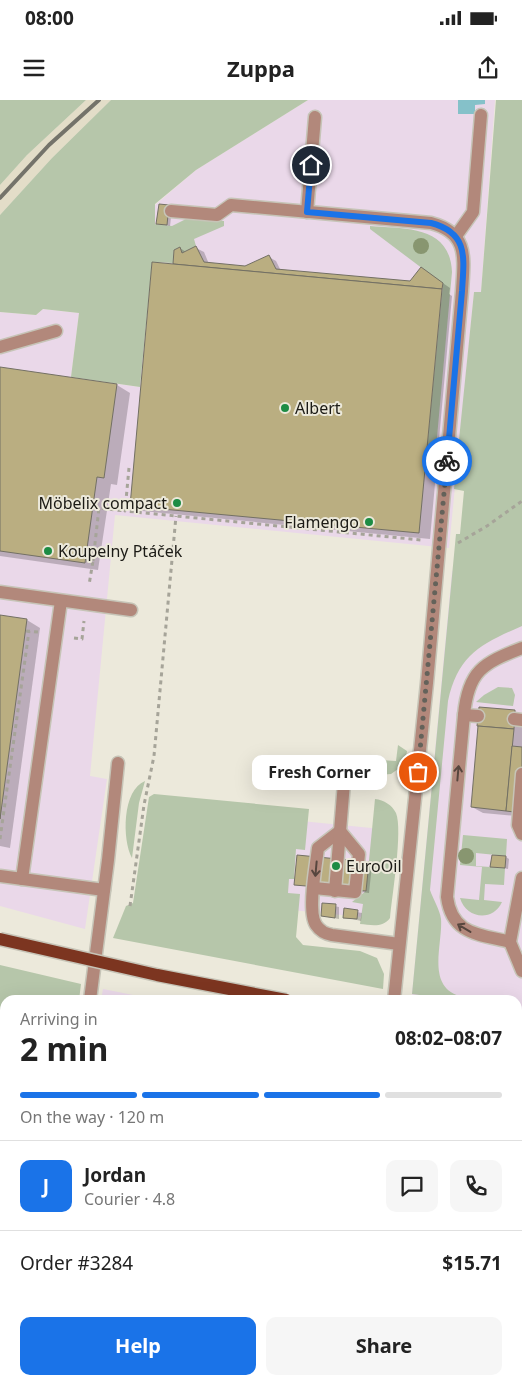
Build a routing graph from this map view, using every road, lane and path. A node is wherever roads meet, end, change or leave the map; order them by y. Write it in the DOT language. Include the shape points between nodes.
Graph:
graph roads {
  1 [pos="481,115"];
  2 [pos="315,117"];
  3 [pos="171,212"];
  4 [pos="307,212"];
  5 [pos="456,236"];
  6 [pos="56,331"];
  7 [pos="0,347"];
  8 [pos="129,468"];
  9 [pos="522,501"];
  10 [pos="125,511"];
  11 [pos="176,516"];
  12 [pos="439,542"];
  13 [pos="92,562"];
  14 [pos="0,592"];
  15 [pos="61,601"];
  16 [pos="131,610"];
  17 [pos="28,631"];
  18 [pos="522,648"];
  19 [pos="464,715"];
  20 [pos="478,716"];
  21 [pos="118,763"];
  22 [pos="522,774"];
  23 [pos="344,783"];
  24 [pos="340,831"];
  25 [pos="522,834"];
  26 [pos="0,839"];
  27 [pos="0,876"];
  28 [pos="522,878"];
  29 [pos="22,879"];
  30 [pos="314,888"];
  31 [pos="104,890"];
  32 [pos="335,891"];
  33 [pos="130,906"];
  34 [pos="0,939"];
  35 [pos="510,942"];
  36 [pos="399,944"];
  37 [pos="522,971"];
  38 [pos="91,995"];
  39 [pos="260,995"];
  40 [pos="394,995"];
  1 -- 5 [label="street" via="474,212"];
  2 -- 4 [label="street"];
  3 -- 4 [label="street" via="217,215 231,205"];
  4 -- 5 [label="street" via="431,223 450,230"];
  5 -- 12 [label="street" via="463,253 463,272"];
  6 -- 7 [label="street"];
  8 -- 10 [label="path"];
  9 -- 12 [label="path" via="463,542"];
  10 -- 11 [label="path"];
  10 -- 13 [label="path" via="99,508"];
  11 -- 12 [label="path"];
  11 -- 33 [label="path" via="154,756"];
  12 -- 36 [label="street"];
  14 -- 15 [label="street"];
  15 -- 16 [label="street"];
  15 -- 29 [label="street"];
  17 -- 26 [label="path"];
  18 -- 19 [label="street" via="485,664 475,675 468,687"];
  19 -- 20 [label="street"];
  35 -- 19 [label="street, one-way" via="466,931 449,912 447,897"];
  21 -- 31 [label="street"];
  22 -- 25 [label="street" via="518,825"];
  23 -- 24 [label="street"];
  24 -- 30 [label="street, one-way" via="318,848"];
  24 -- 32 [label="street"];
  24 -- 32 [label="street" via="359,854 355,892"];
  27 -- 29 [label="street"];
  28 -- 35 [label="street"];
  29 -- 31 [label="street"];
  30 -- 32 [label="street"];
  30 -- 36 [label="street" via="312,915 315,925 326,934"];
  31 -- 38 [label="street"];
  34 -- 39 [label="main road, bridge"];
  35 -- 37 [label="street"];
  36 -- 40 [label="street"];
}
